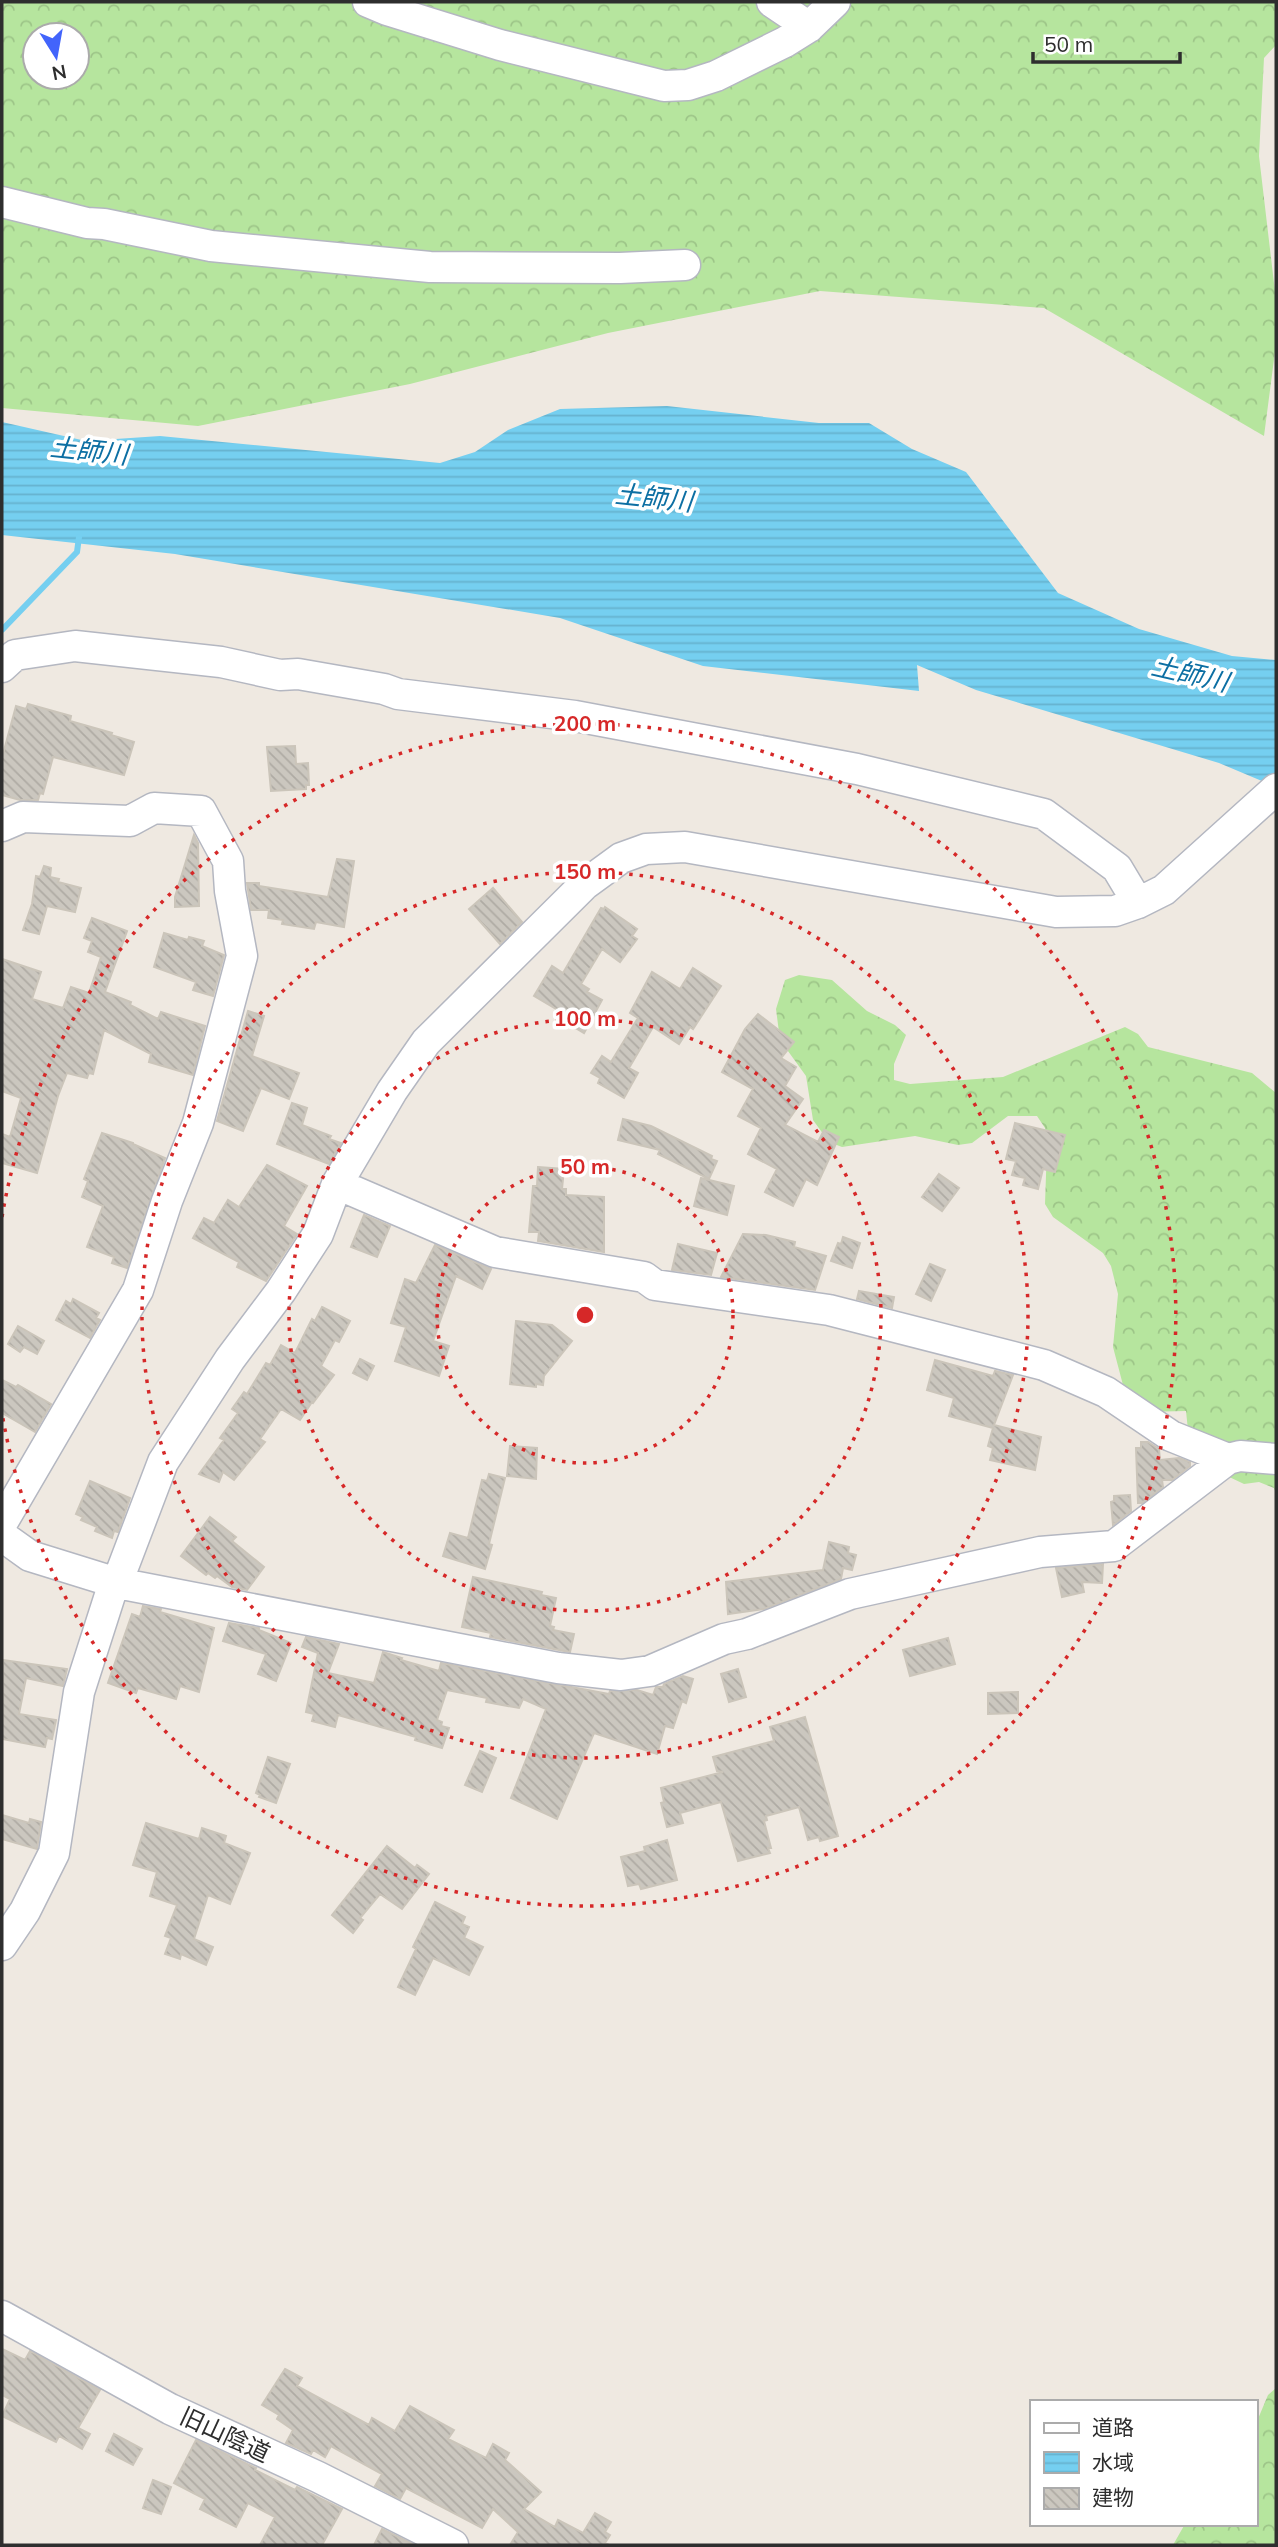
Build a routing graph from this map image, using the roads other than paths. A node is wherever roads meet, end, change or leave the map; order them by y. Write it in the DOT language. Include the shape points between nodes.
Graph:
graph roads {
  1 [pos="368,2"];
  2 [pos="772,2"];
  3 [pos="835,2"];
  4 [pos="809,27"];
  5 [pos="2,202"];
  6 [pos="685,265"];
  7 [pos="2,667"];
  8 [pos="1276,789"];
  9 [pos="2,826"];
  10 [pos="1151,896"];
  11 [pos="337,1184"];
  12 [pos="1228,1459"];
  13 [pos="1276,1459"];
  14 [pos="2,1523"];
  15 [pos="2,1536"];
  16 [pos="117,1583"];
  17 [pos="2,1945"];
  18 [pos="2,2316"];
  19 [pos="453,2545"];
  1 -- 4 [label="street" via="500,45 664,86 688,85 716,76"];
  2 -- 4 [label="street"];
  3 -- 4 [label="street"];
  5 -- 6 [label="street" via="211,246 430,267"];
  7 -- 10 [label="street" via="16,655 75,646 221,662 398,694 575,716 857,769 1044,814"];
  8 -- 10 [label="street"];
  9 -- 14 [label="street" via="23,817 130,821 154,808 201,811 228,861 242,956 198,1123 138,1290"];
  10 -- 11 [label="street" via="1115,911 1056,912 685,847 646,849 621,858 584,885 426,1042"];
  11 -- 12 [label="street" via="495,1252 644,1277 655,1285 829,1310 1044,1365 1106,1392 1171,1436"];
  11 -- 16 [label="street" via="318,1234 163,1462"];
  12 -- 13 [label="street"];
  12 -- 16 [label="street" via="1114,1546 1041,1552 850,1594 650,1671 621,1675 544,1666"];
  15 -- 16 [label="street" via="30,1556"];
  16 -- 17 [label="street" via="79,1692 54,1853"];
  18 -- 19 [label="street, 旧山陰道" via="170,2409"];
}
